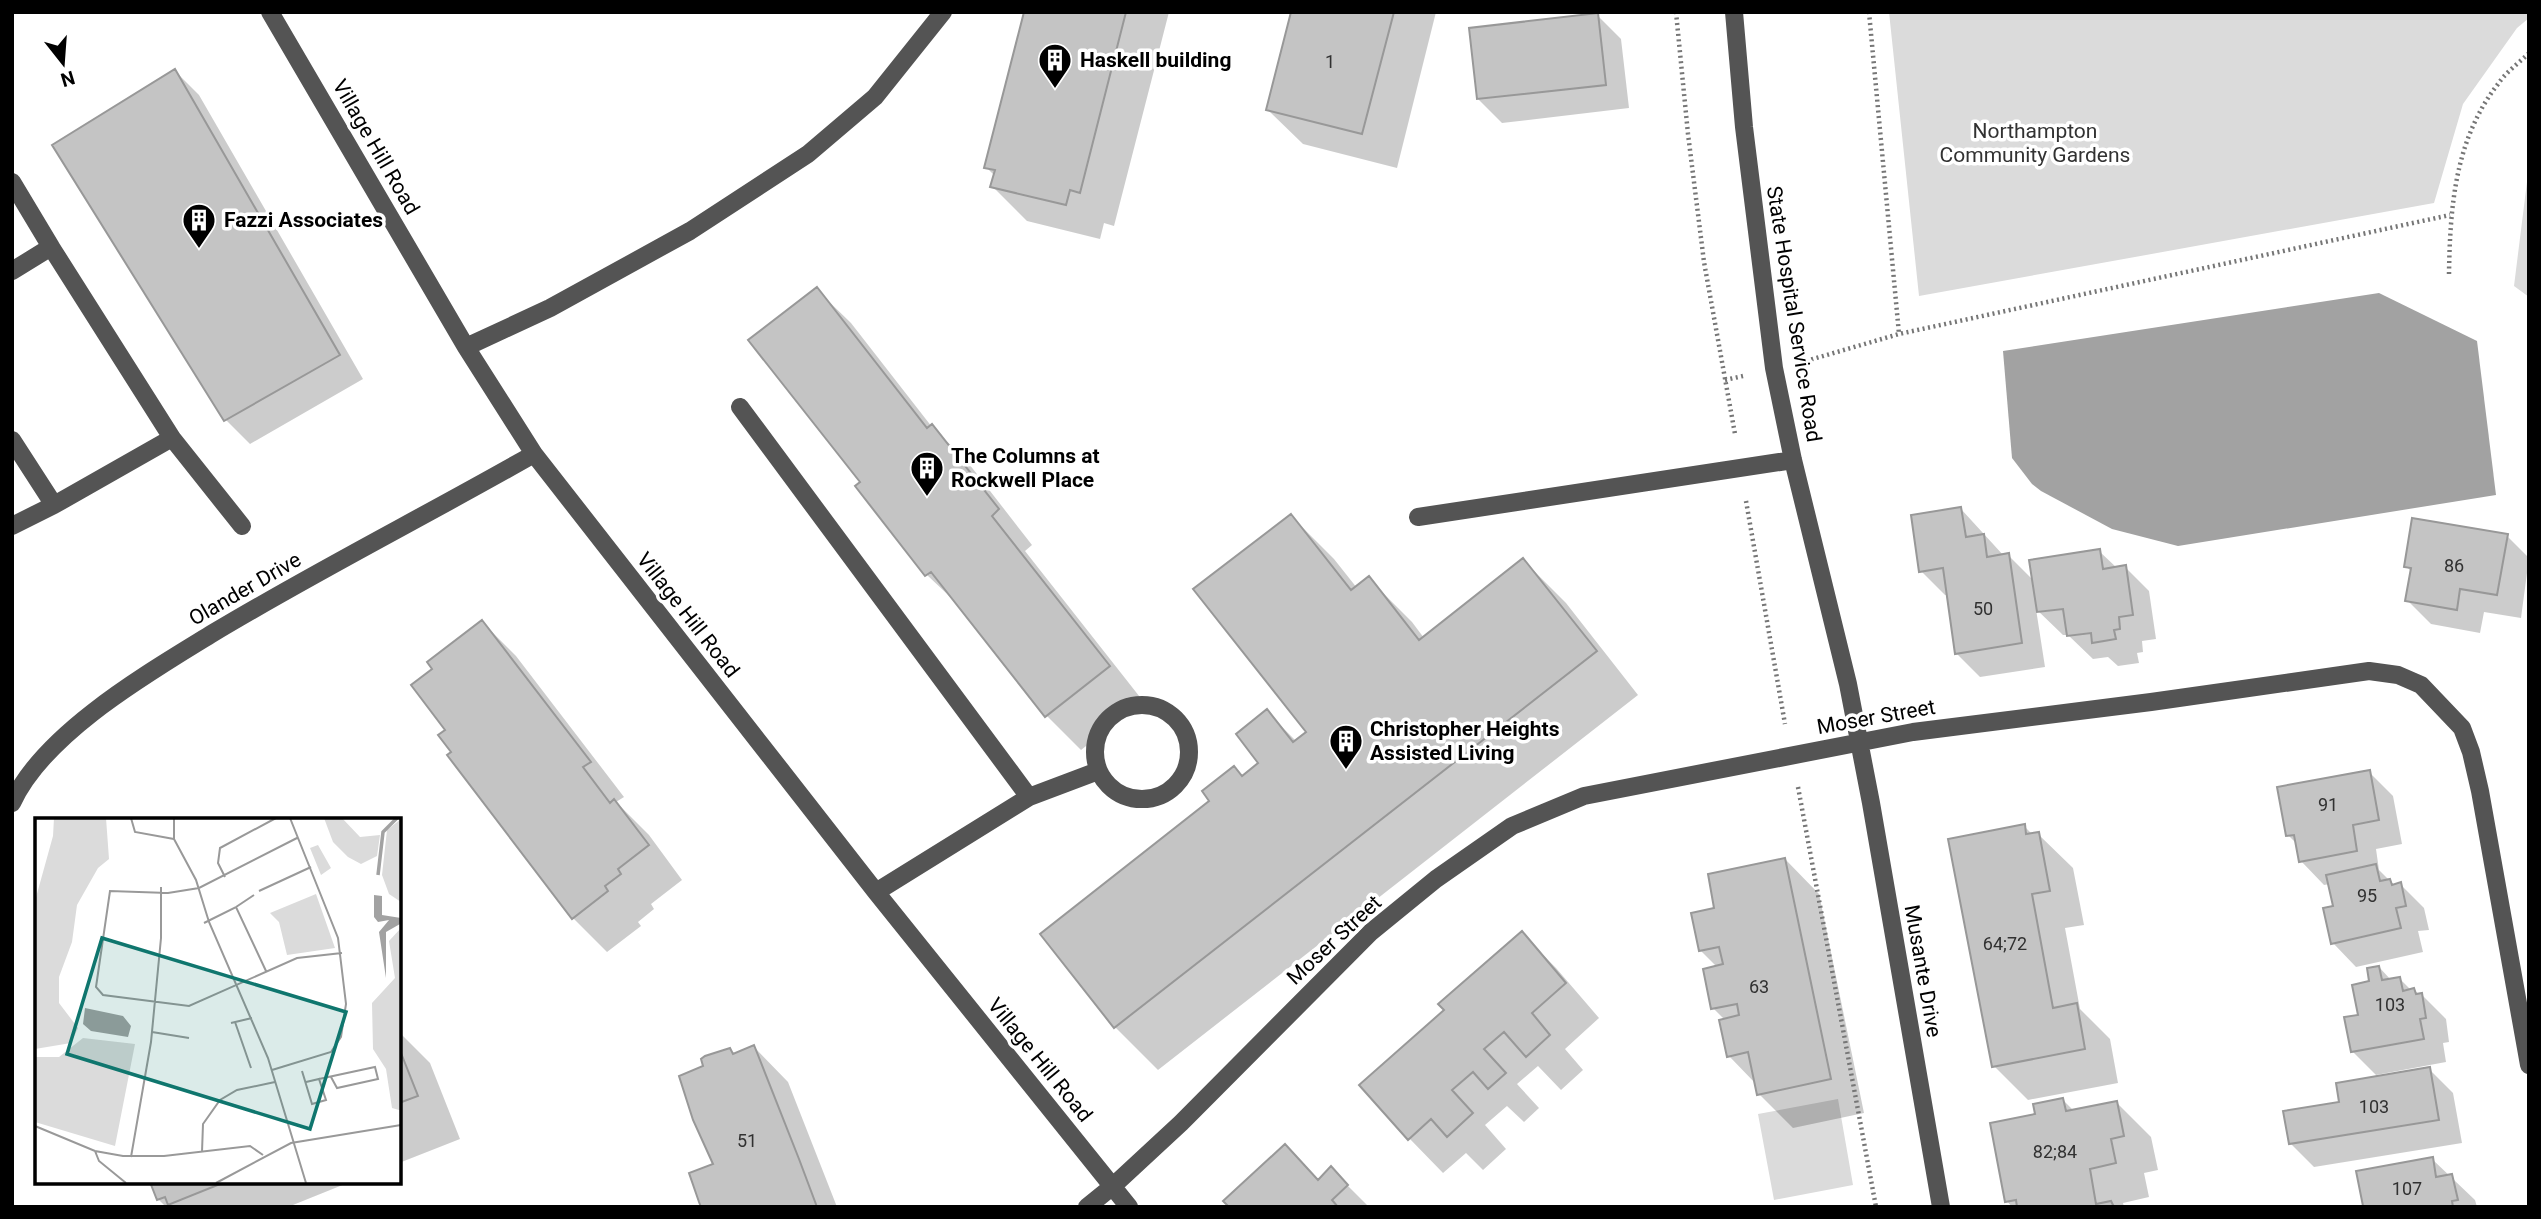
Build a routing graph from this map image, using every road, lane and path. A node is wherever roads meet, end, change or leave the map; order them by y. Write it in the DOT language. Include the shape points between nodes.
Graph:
graph roads {
  1 [pos="270,12"];
  2 [pos="943,12"];
  3 [pos="1676,12"];
  4 [pos="1734,12"];
  5 [pos="1869,12"];
  6 [pos="2529,53"];
  7 [pos="12,182"];
  8 [pos="2450,215"];
  9 [pos="51,247"];
  10 [pos="12,271"];
  11 [pos="2449,274"];
  12 [pos="1899,334"];
  13 [pos="466,346"];
  14 [pos="1774,368"];
  15 [pos="1725,380"];
  16 [pos="740,407"];
  17 [pos="172,438"];
  18 [pos="12,440"];
  19 [pos="534,454"];
  20 [pos="1793,460"];
  21 [pos="1741,469"];
  22 [pos="54,505"];
  23 [pos="1418,517"];
  24 [pos="12,526"];
  25 [pos="242,526"];
  26 [pos="1859,743"];
  27 [pos="1792,756"];
  28 [pos="1098,771"];
  29 [pos="1030,797"];
  30 [pos="12,803"];
  31 [pos="876,892"];
  32 [pos="2529,1065"];
  33 [pos="1113,1186"];
  34 [pos="1087,1207"];
  35 [pos="1129,1207"];
  36 [pos="1876,1207"];
  37 [pos="1941,1207"];
  1 -- 13 [label="street, Village Hill Road"];
  2 -- 13 [label="street" via="875,97 808,154 690,231 550,308"];
  3 -- 15 [label="path" via="1702,249"];
  4 -- 14 [label="street, State Hospital Service Road"];
  5 -- 12 [label="path"];
  6 -- 8 [label="path" via="2498,84 2466,139"];
  7 -- 9 [label="street"];
  8 -- 11 [label="path"];
  8 -- 12 [label="path"];
  9 -- 10 [label="street"];
  9 -- 17 [label="street"];
  12 -- 14 [label="path"];
  13 -- 19 [label="street, Village Hill Road"];
  14 -- 15 [label="path"];
  14 -- 20 [label="street, State Hospital Service Road"];
  15 -- 21 [label="path"];
  16 -- 29 [label="street"];
  17 -- 22 [label="street"];
  17 -- 25 [label="street"];
  18 -- 22 [label="street"];
  19 -- 30 [label="street, Olander Drive" via="280,593 139,678 52,747"];
  19 -- 31 [label="street, Village Hill Road"];
  20 -- 21 [label="street"];
  20 -- 26 [label="street, State Hospital Service Road"];
  21 -- 23 [label="street"];
  21 -- 27 [label="path"];
  22 -- 24 [label="street"];
  26 -- 27 [label="street, Moser Street"];
  26 -- 32 [label="street, Moser Street" via="2369,671 2398,674 2421,685 2462,728 2471,752"];
  26 -- 37 [label="street, Musante Drive"];
  27 -- 33 [label="street, Moser Street" via="1584,796 1512,826 1436,878 1371,932"];
  27 -- 36 [label="path"];
  28 -- 28 [label="street" via="1119,794 1151,799 1179,782 1187,768 1187,736 1166,711 1136,704 1122,709 1100,728 1094,756"];
  28 -- 29 [label="street"];
  29 -- 31 [label="street"];
  31 -- 33 [label="street, Village Hill Road"];
  33 -- 34 [label="street, Moser Street"];
  33 -- 35 [label="street, Village Hill Road"];
}
